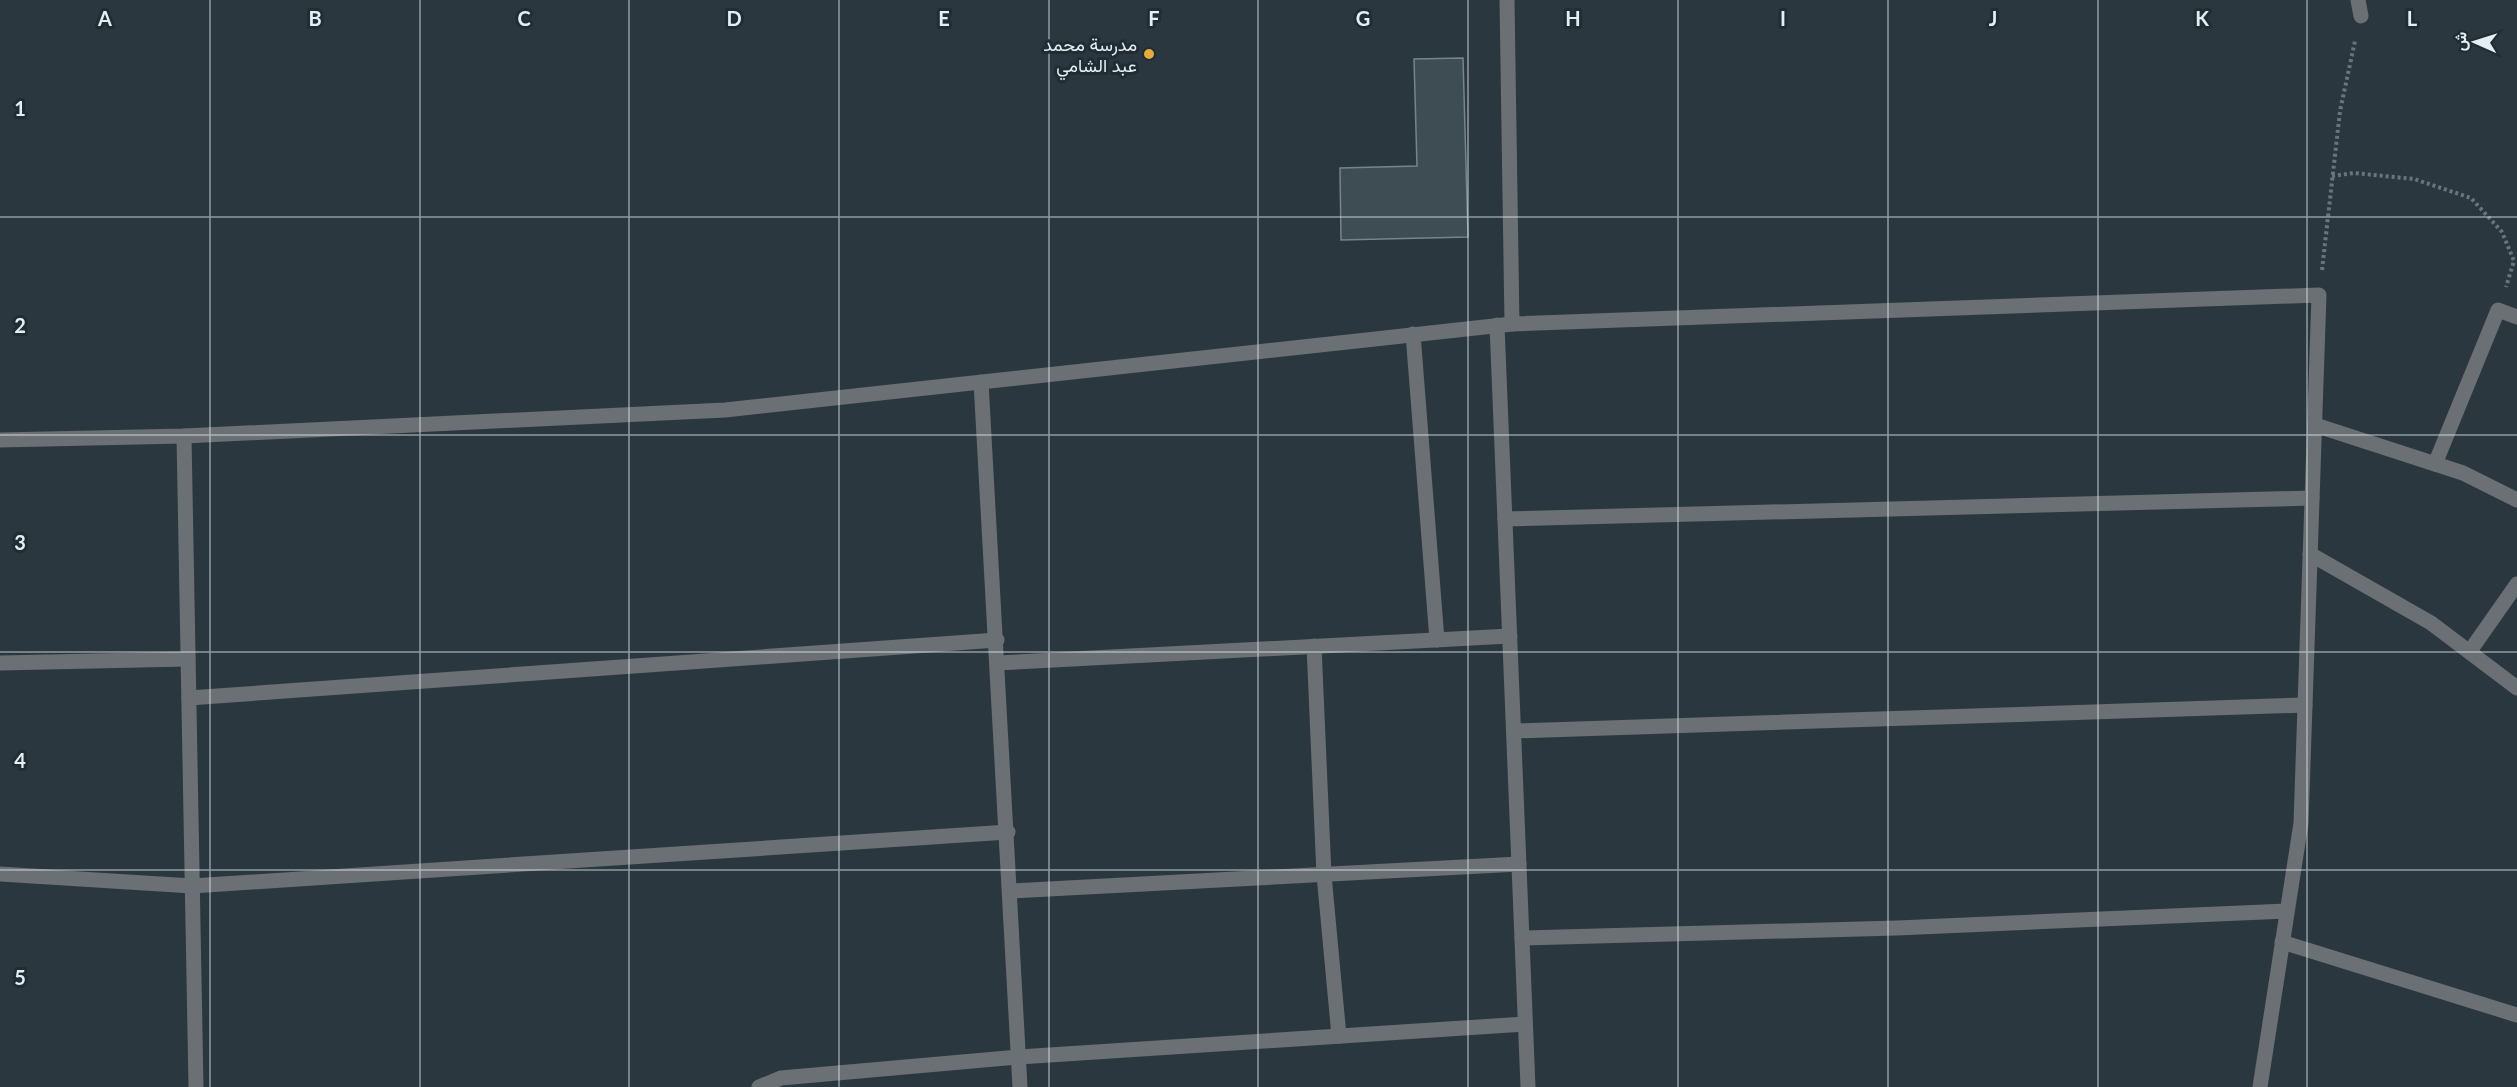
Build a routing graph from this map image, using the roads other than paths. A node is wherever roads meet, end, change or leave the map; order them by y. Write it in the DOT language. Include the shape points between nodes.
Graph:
graph roads {
  1 [pos="1507,0"];
  2 [pos="2358,0"];
  3 [pos="2361,16"];
  4 [pos="2517,317"];
  5 [pos="1504,325"];
  6 [pos="1413,334"];
  7 [pos="981,382"];
  8 [pos="2315,425"];
  9 [pos="184,436"];
  10 [pos="0,440"];
  11 [pos="2435,464"];
  12 [pos="2312,498"];
  13 [pos="2517,500"];
  14 [pos="1505,519"];
  15 [pos="2310,554"];
  16 [pos="2517,584"];
  17 [pos="1510,636"];
  18 [pos="997,640"];
  19 [pos="1437,640"];
  20 [pos="1314,646"];
  21 [pos="2470,651"];
  22 [pos="188,658"];
  23 [pos="0,663"];
  24 [pos="998,663"];
  25 [pos="2517,688"];
  26 [pos="189,698"];
  27 [pos="2305,705"];
  28 [pos="1514,731"];
  29 [pos="1008,832"];
  30 [pos="1519,864"];
  31 [pos="0,874"];
  32 [pos="1324,875"];
  33 [pos="192,886"];
  34 [pos="1011,891"];
  35 [pos="2287,911"];
  36 [pos="1522,938"];
  37 [pos="2282,942"];
  38 [pos="2517,1015"];
  39 [pos="1525,1024"];
  40 [pos="1339,1036"];
  41 [pos="1019,1057"];
  42 [pos="196,1087"];
  43 [pos="759,1087"];
  44 [pos="1020,1087"];
  45 [pos="1528,1087"];
  46 [pos="2260,1087"];
  1 -- 5 [label="street"];
  2 -- 3 [label="street"];
  4 -- 11 [label="street" via="2498,310"];
  5 -- 6 [label="street"];
  5 -- 8 [label="street" via="2319,295"];
  5 -- 14 [label="street"];
  6 -- 7 [label="street"];
  6 -- 19 [label="street"];
  7 -- 9 [label="street" via="725,410"];
  7 -- 18 [label="street"];
  8 -- 11 [label="street"];
  8 -- 12 [label="street"];
  9 -- 10 [label="street"];
  9 -- 22 [label="street"];
  11 -- 13 [label="street" via="2463,473"];
  12 -- 14 [label="street"];
  12 -- 15 [label="street"];
  14 -- 17 [label="street"];
  15 -- 21 [label="street" via="2431,623"];
  15 -- 27 [label="street"];
  16 -- 21 [label="street"];
  17 -- 19 [label="street"];
  17 -- 28 [label="street"];
  18 -- 24 [label="street"];
  18 -- 26 [label="street"];
  19 -- 20 [label="street"];
  20 -- 24 [label="street"];
  20 -- 32 [label="street"];
  21 -- 25 [label="street"];
  22 -- 23 [label="street"];
  22 -- 26 [label="street"];
  24 -- 29 [label="street"];
  26 -- 33 [label="street"];
  27 -- 28 [label="street"];
  27 -- 35 [label="street" via="2301,823"];
  28 -- 30 [label="street"];
  29 -- 33 [label="street"];
  29 -- 34 [label="street"];
  30 -- 32 [label="street"];
  30 -- 36 [label="street"];
  31 -- 33 [label="street"];
  32 -- 34 [label="street"];
  32 -- 40 [label="street"];
  33 -- 42 [label="street"];
  34 -- 41 [label="street"];
  35 -- 36 [label="street" via="1897,928"];
  35 -- 37 [label="street"];
  36 -- 39 [label="street"];
  37 -- 38 [label="street"];
  37 -- 46 [label="street"];
  39 -- 40 [label="street"];
  39 -- 45 [label="street"];
  40 -- 41 [label="street"];
  41 -- 43 [label="street" via="781,1078"];
  41 -- 44 [label="street"];
}
